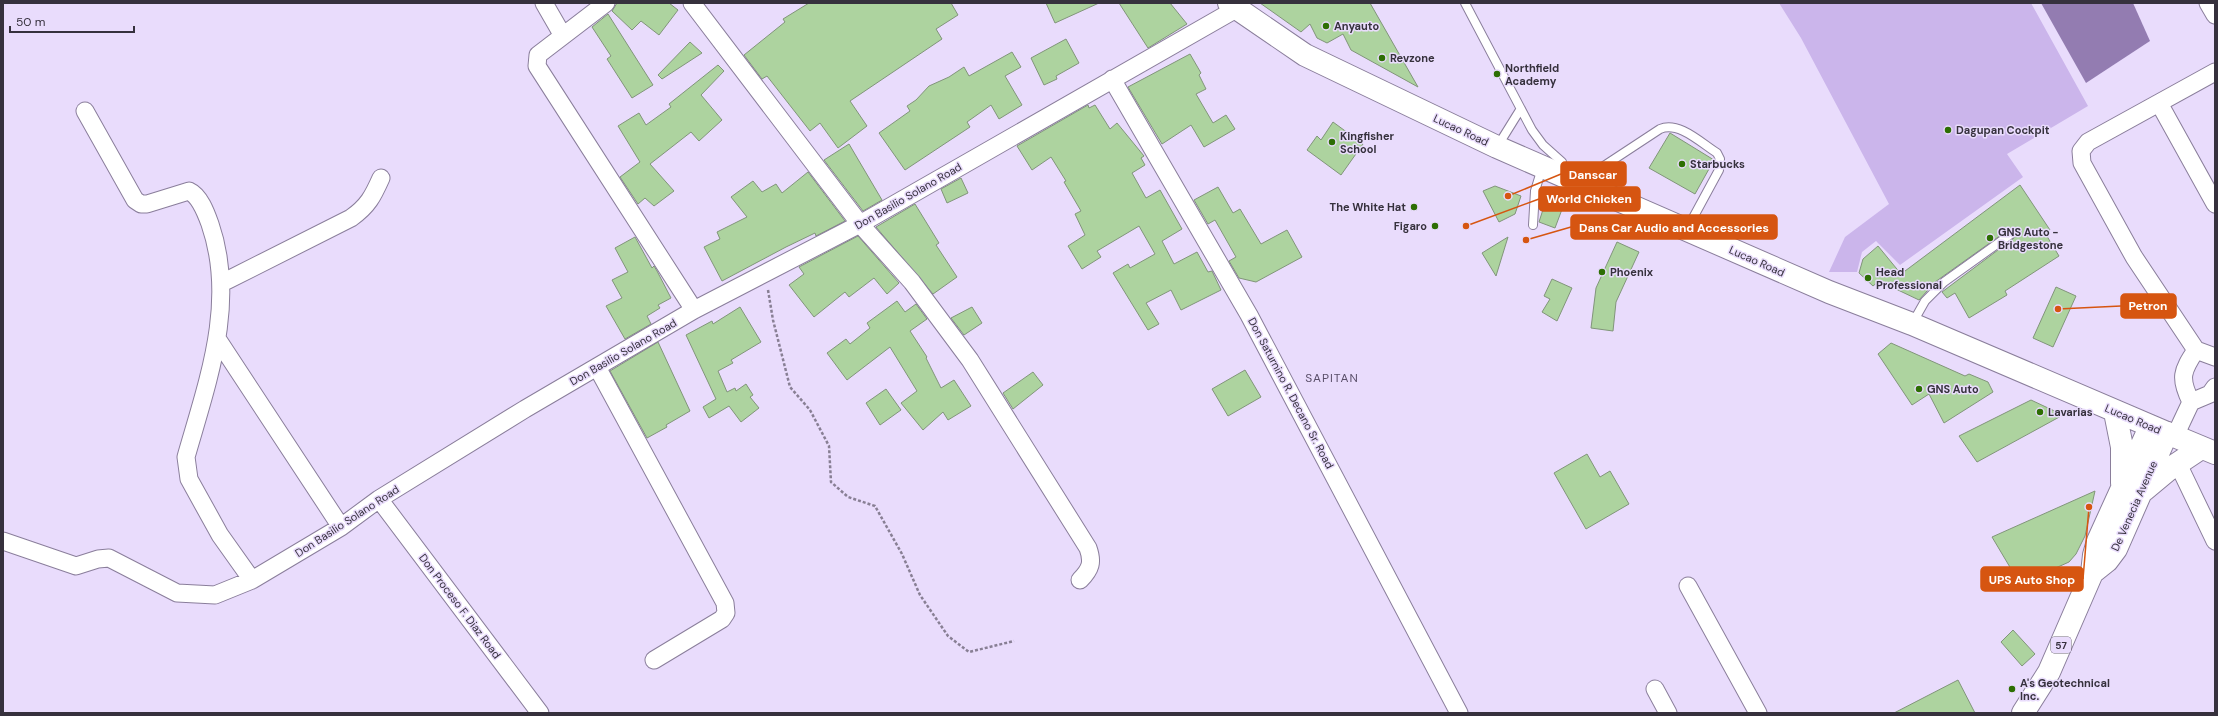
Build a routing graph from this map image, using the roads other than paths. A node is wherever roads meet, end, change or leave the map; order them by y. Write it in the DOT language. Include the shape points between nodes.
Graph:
graph roads {
  1 [pos="544,3"];
  2 [pos="606,3"];
  3 [pos="692,3"];
  4 [pos="1465,3"];
  5 [pos="2208,3"];
  6 [pos="1232,6"];
  7 [pos="2215,14"];
  8 [pos="563,36"];
  9 [pos="2215,72"];
  10 [pos="1112,80"];
  11 [pos="2159,103"];
  12 [pos="1520,110"];
  13 [pos="85,111"];
  14 [pos="1497,147"];
  15 [pos="1552,164"];
  16 [pos="381,178"];
  17 [pos="1579,182"];
  18 [pos="2215,204"];
  19 [pos="860,224"];
  20 [pos="1533,225"];
  21 [pos="1687,230"];
  22 [pos="2011,234"];
  23 [pos="222,283"];
  24 [pos="694,310"];
  25 [pos="1912,324"];
  26 [pos="218,340"];
  27 [pos="2196,350"];
  28 [pos="2215,357"];
  29 [pos="597,367"];
  30 [pos="2215,387"];
  31 [pos="2191,402"];
  32 [pos="2115,412"];
  33 [pos="2164,432"];
  34 [pos="2208,450"];
  35 [pos="2178,464"];
  36 [pos="2130,493"];
  37 [pos="380,499"];
  38 [pos="341,527"];
  39 [pos="3,541"];
  40 [pos="2215,541"];
  41 [pos="252,580"];
  42 [pos="1080,580"];
  43 [pos="1688,586"];
  44 [pos="654,660"];
  45 [pos="1655,689"];
  46 [pos="540,713"];
  47 [pos="1459,713"];
  48 [pos="1668,713"];
  49 [pos="1758,713"];
  50 [pos="2023,713"];
  1 -- 8 [label="street"];
  2 -- 8 [label="street"];
  3 -- 19 [label="street"];
  4 -- 12 [label="lane" via="1515,95"];
  5 -- 7 [label="street"];
  6 -- 10 [label="street, Don Basilio Solano Road"];
  6 -- 14 [label="main road, Lucao Road" via="1306,55"];
  8 -- 24 [label="street" via="538,55 537,66"];
  9 -- 11 [label="street"];
  10 -- 19 [label="street, Don Basilio Solano Road"];
  10 -- 47 [label="street, Don Saturnino R. Decano Sr. Road" via="1249,315"];
  11 -- 18 [label="street"];
  11 -- 27 [label="street" via="2088,142 2081,150 2082,163 2134,257"];
  12 -- 14 [label="lane"];
  12 -- 15 [label="lane"];
  13 -- 23 [label="street" via="135,200 146,204 189,191 198,198 216,243"];
  14 -- 15 [label="main road, Lucao Road"];
  15 -- 17 [label="main road, Lucao Road"];
  15 -- 20 [label="lane" via="1535,191"];
  16 -- 23 [label="street" via="365,208 351,218"];
  17 -- 21 [label="main road, Lucao Road"];
  17 -- 21 [label="lane" via="1660,129 1676,127 1717,153 1720,159 1719,170"];
  19 -- 24 [label="street, Don Basilio Solano Road"];
  19 -- 42 [label="street" via="912,282 970,360 1069,514 1092,557 1089,572"];
  21 -- 25 [label="main road, Lucao Road" via="1829,292"];
  22 -- 25 [label="lane" via="1944,282 1925,301"];
  23 -- 26 [label="street"];
  24 -- 29 [label="street, Don Basilio Solano Road"];
  25 -- 32 [label="main road, Lucao Road"];
  26 -- 38 [label="street"];
  26 -- 41 [label="street" via="186,456 187,468 189,478 220,535"];
  27 -- 28 [label="street"];
  27 -- 31 [label="street" via="2184,368 2183,386"];
  29 -- 37 [label="street, Don Basilio Solano Road"];
  29 -- 44 [label="street" via="725,603 726,613 722,618"];
  30 -- 31 [label="street" via="2210,394"];
  31 -- 33 [label="street"];
  32 -- 33 [label="main road, Lucao Road"];
  32 -- 36 [label="main road"];
  33 -- 34 [label="main road, Lucao Road"];
  33 -- 36 [label="main road, De Venecia Avenue / 57"];
  34 -- 35 [label="main road"];
  35 -- 36 [label="main road"];
  35 -- 40 [label="street"];
  36 -- 50 [label="main road, De Venecia Avenue / 57" via="2098,541 2092,573 2049,672"];
  37 -- 38 [label="street, Don Basilio Solano Road"];
  37 -- 46 [label="street, Don Proceso F. Diaz Road"];
  38 -- 41 [label="street, Don Basilio Solano Road"];
  39 -- 41 [label="street, Don Basilio Solano Road" via="76,566 109,558 177,593 215,595"];
  43 -- 49 [label="street"];
  45 -- 48 [label="street"];
}
